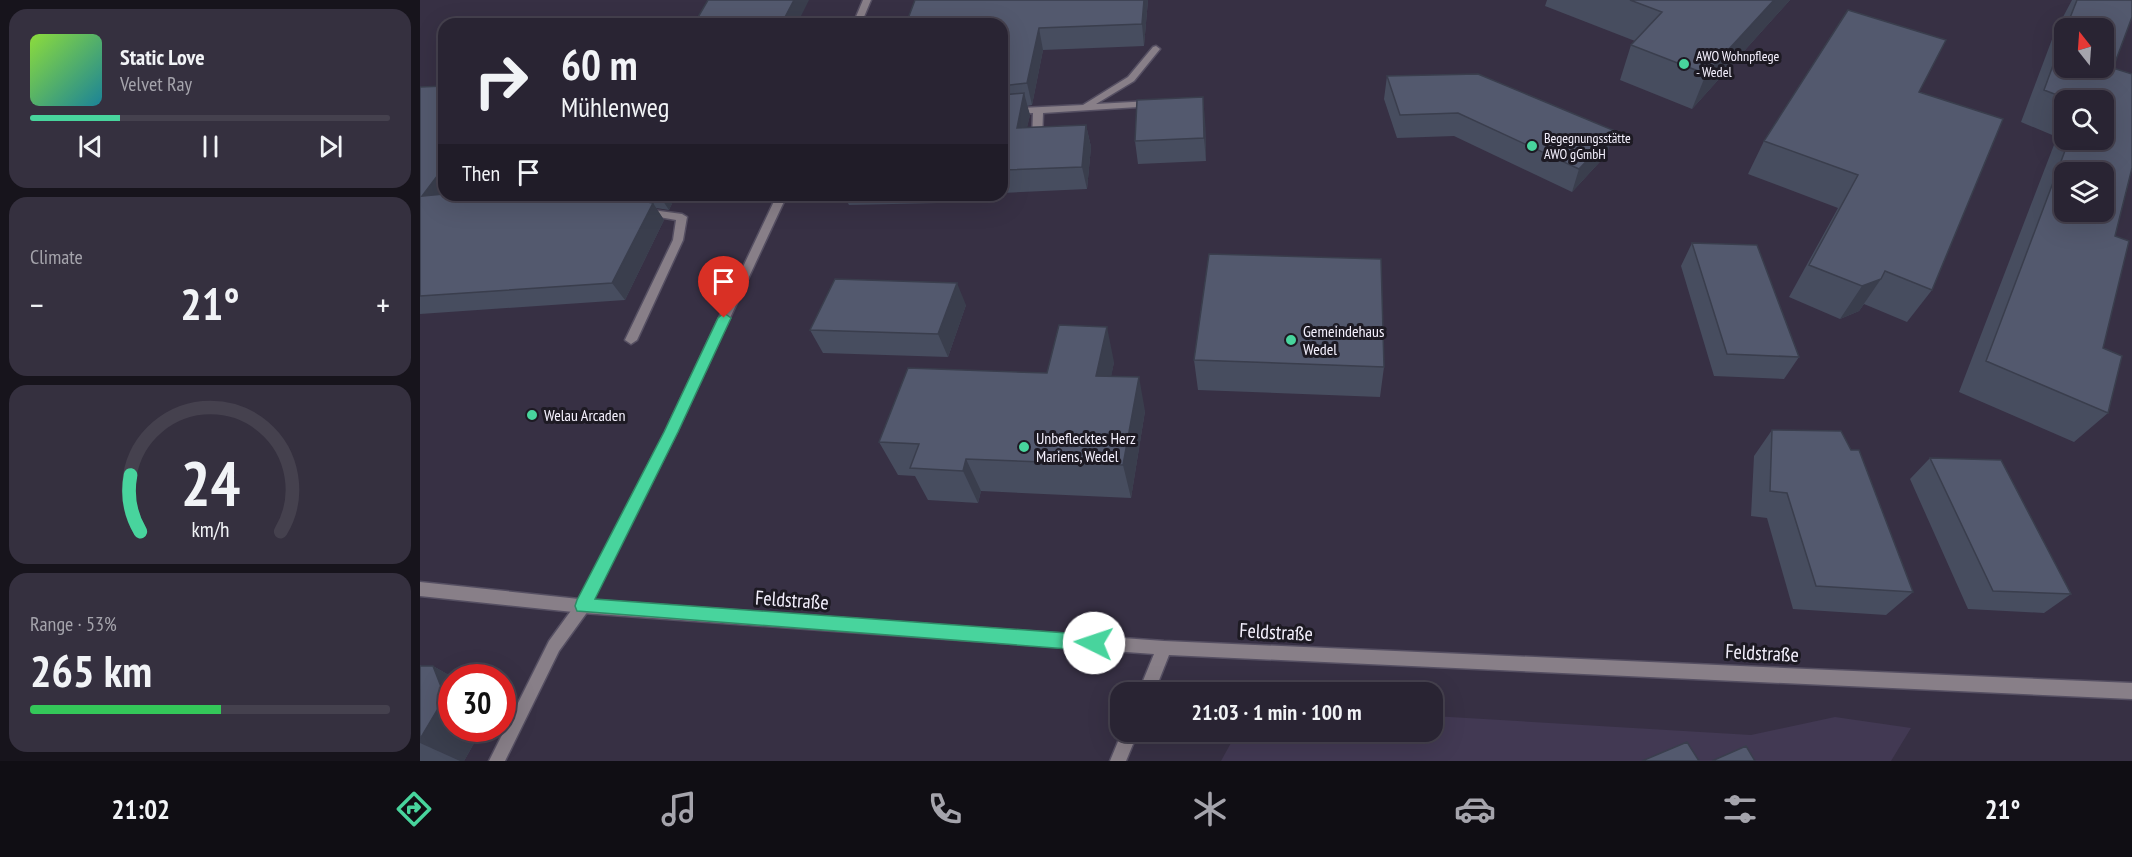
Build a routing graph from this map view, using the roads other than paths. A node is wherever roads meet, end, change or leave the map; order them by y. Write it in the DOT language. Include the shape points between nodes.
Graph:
graph roads {
  1 [pos="867,0"];
  2 [pos="860,18"];
  3 [pos="1156,49"];
  4 [pos="1164,104"];
  5 [pos="1086,107"];
  6 [pos="1038,110"];
  7 [pos="1008,112"];
  8 [pos="1037,141"];
  9 [pos="779,201"];
  10 [pos="652,213"];
  11 [pos="631,340"];
  12 [pos="420,589"];
  13 [pos="583,606"];
  14 [pos="1164,648"];
  15 [pos="1150,682"];
  16 [pos="2132,691"];
  17 [pos="1126,742"];
  18 [pos="497,761"];
  19 [pos="1118,761"];
  1 -- 2 [label="street"];
  3 -- 5 [label="street" via="1131,79"];
  4 -- 5 [label="street"];
  5 -- 6 [label="street"];
  6 -- 7 [label="street"];
  6 -- 8 [label="street"];
  9 -- 13 [label="street" via="671,432"];
  10 -- 11 [label="street" via="682,217 678,240"];
  12 -- 13 [label="street, Feldstraße"];
  13 -- 14 [label="street, Feldstraße"];
  13 -- 18 [label="street" via="554,646"];
  14 -- 15 [label="street"];
  14 -- 16 [label="street, Feldstraße"];
  17 -- 19 [label="street"];
}
